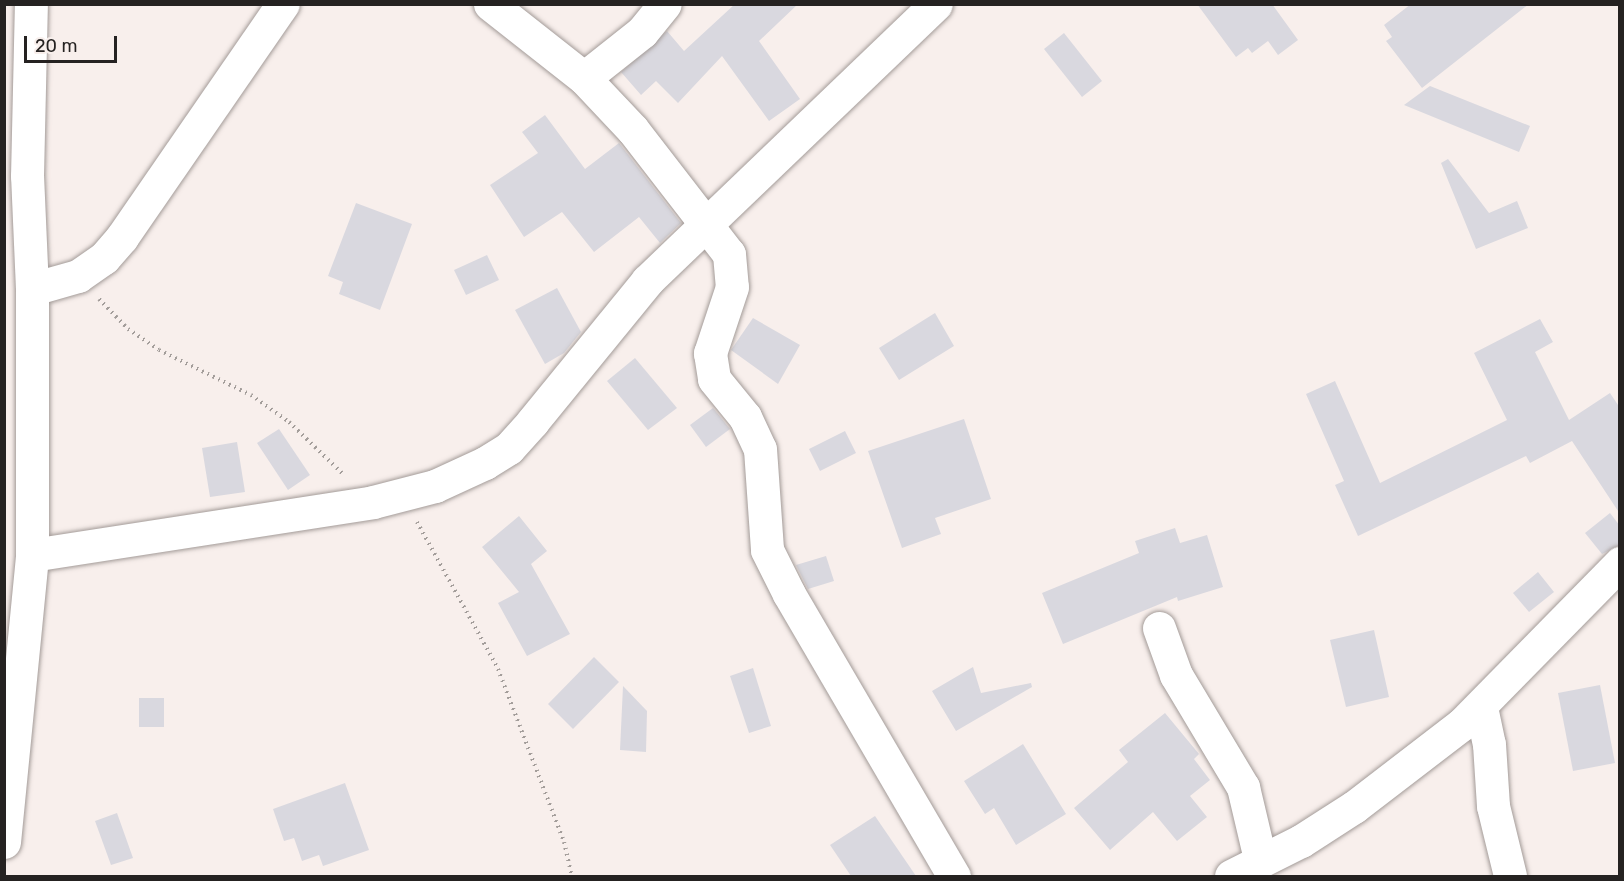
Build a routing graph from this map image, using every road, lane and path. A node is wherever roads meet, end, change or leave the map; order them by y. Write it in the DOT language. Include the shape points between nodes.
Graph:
graph roads {
  1 [pos="31,4"];
  2 [pos="283,4"];
  3 [pos="490,4"];
  4 [pos="665,4"];
  5 [pos="936,4"];
  6 [pos="584,78"];
  7 [pos="707,223"];
  8 [pos="78,276"];
  9 [pos="32,289"];
  10 [pos="388,499"];
  11 [pos="32,555"];
  12 [pos="1620,563"];
  13 [pos="17,601"];
  14 [pos="1159,628"];
  15 [pos="1481,707"];
  16 [pos="4,842"];
  17 [pos="1260,859"];
  18 [pos="572,876"];
  19 [pos="954,876"];
  20 [pos="1231,876"];
  21 [pos="1509,876"];
  1 -- 9 [label="street" via="27,176"];
  2 -- 8 [label="street" via="123,237 104,258"];
  3 -- 6 [label="street"];
  4 -- 6 [label="street" via="642,32"];
  5 -- 7 [label="street"];
  6 -- 7 [label="street" via="633,130"];
  7 -- 10 [label="street" via="647,281 509,448 435,486"];
  7 -- 19 [label="street" via="729,254 733,271 732,287 710,353 714,379 745,417 760,449 767,550"];
  8 -- 9 [label="street"];
  8 -- 10 [label="path" via="128,329 176,359 251,395"];
  9 -- 11 [label="street"];
  10 -- 11 [label="street"];
  10 -- 18 [label="path" via="498,669 564,842"];
  11 -- 13 [label="street"];
  12 -- 15 [label="street"];
  13 -- 16 [label="street"];
  14 -- 17 [label="street" via="1176,675 1243,787"];
  15 -- 17 [label="street" via="1354,807 1301,841"];
  15 -- 21 [label="street" via="1489,744 1493,806"];
  17 -- 20 [label="street"];
}
